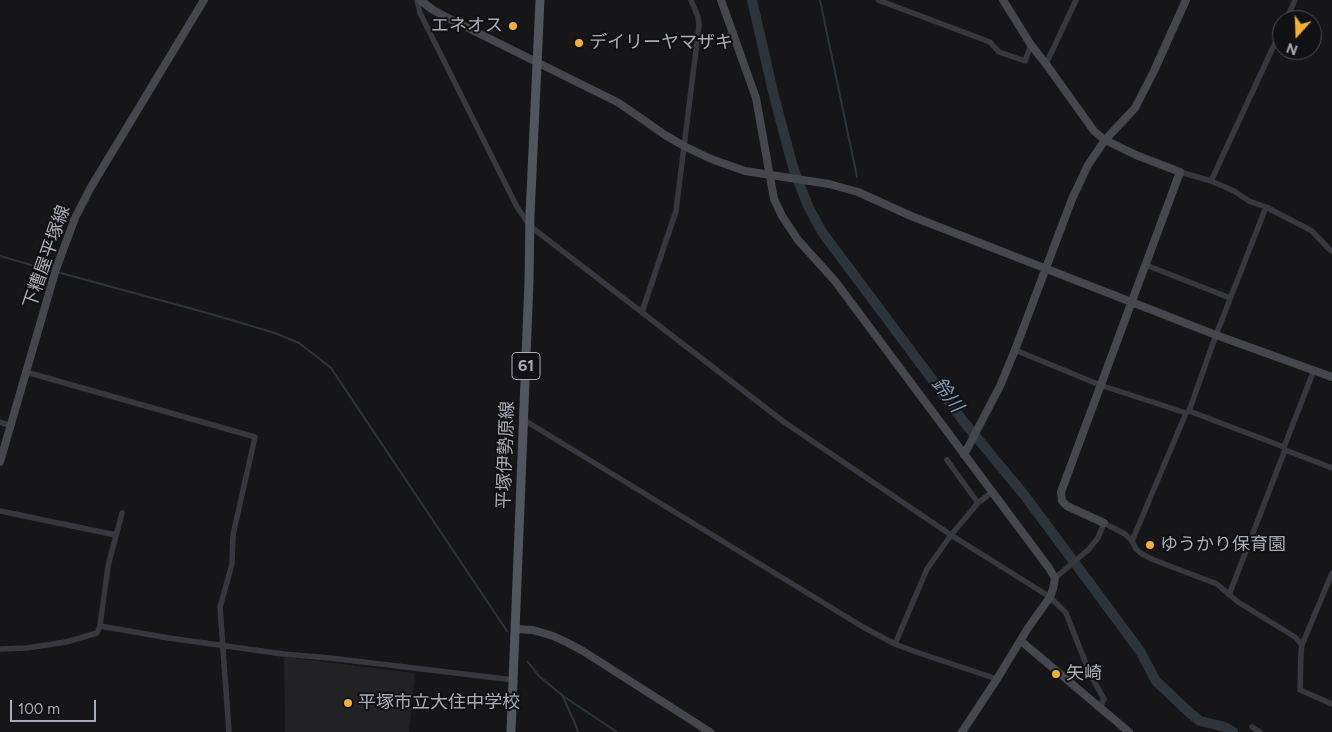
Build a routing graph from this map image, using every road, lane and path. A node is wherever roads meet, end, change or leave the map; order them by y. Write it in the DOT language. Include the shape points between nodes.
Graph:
graph roads {
  1 [pos="204,0"];
  2 [pos="419,0"];
  3 [pos="540,0"];
  4 [pos="691,0"];
  5 [pos="721,0"];
  6 [pos="878,0"];
  7 [pos="1002,0"];
  8 [pos="1076,0"];
  9 [pos="1186,0"];
  10 [pos="1030,45"];
  11 [pos="1272,50"];
  12 [pos="538,63"];
  13 [pos="1046,64"];
  14 [pos="1105,140"];
  15 [pos="684,146"];
  16 [pos="1180,172"];
  17 [pos="774,176"];
  18 [pos="1212,182"];
  19 [pos="1266,207"];
  20 [pos="530,226"];
  21 [pos="1332,251"];
  22 [pos="1146,265"];
  23 [pos="1045,269"];
  24 [pos="1230,298"];
  25 [pos="1132,302"];
  26 [pos="642,312"];
  27 [pos="1216,335"];
  28 [pos="1015,350"];
  29 [pos="1314,370"];
  30 [pos="26,372"];
  31 [pos="1332,377"];
  32 [pos="1100,384"];
  33 [pos="1187,412"];
  34 [pos="524,420"];
  35 [pos="0,422"];
  36 [pos="10,426"];
  37 [pos="1285,449"];
  38 [pos="965,453"];
  39 [pos="947,460"];
  40 [pos="0,462"];
  41 [pos="1332,468"];
  42 [pos="992,492"];
  43 [pos="978,503"];
  44 [pos="0,511"];
  45 [pos="122,513"];
  46 [pos="1104,523"];
  47 [pos="116,535"];
  48 [pos="951,535"];
  49 [pos="1132,541"];
  50 [pos="1332,573"];
  51 [pos="1054,578"];
  52 [pos="1229,594"];
  53 [pos="1050,597"];
  54 [pos="100,626"];
  55 [pos="515,629"];
  56 [pos="1021,641"];
  57 [pos="895,644"];
  58 [pos="1302,645"];
  59 [pos="224,646"];
  60 [pos="0,649"];
  61 [pos="997,678"];
  62 [pos="514,680"];
  63 [pos="1332,704"];
  64 [pos="1100,707"];
  65 [pos="1252,727"];
  66 [pos="229,732"];
  67 [pos="511,732"];
  68 [pos="710,732"];
  69 [pos="962,732"];
  70 [pos="1130,732"];
  71 [pos="1260,732"];
  1 -- 30 [label="street, 下糟屋平塚線" via="84,198 66,238"];
  2 -- 12 [label="street"];
  2 -- 20 [label="street" via="420,13 517,207"];
  3 -- 12 [label="main road, 平塚伊勢原線 / 61"];
  4 -- 15 [label="street" via="699,26"];
  5 -- 17 [label="street" via="756,98"];
  6 -- 10 [label="street" via="990,42 999,52 1025,61"];
  7 -- 10 [label="street"];
  8 -- 13 [label="street"];
  9 -- 14 [label="street" via="1136,108"];
  10 -- 13 [label="street"];
  11 -- 18 [label="street"];
  12 -- 15 [label="street" via="619,103"];
  12 -- 20 [label="main road, 平塚伊勢原線 / 61"];
  13 -- 14 [label="street" via="1094,131"];
  14 -- 16 [label="street"];
  14 -- 23 [label="street" via="1088,165 1072,199"];
  15 -- 17 [label="street" via="745,171"];
  15 -- 26 [label="street" via="676,211"];
  16 -- 18 [label="street"];
  16 -- 22 [label="street"];
  17 -- 23 [label="street" via="858,192"];
  17 -- 38 [label="street" via="774,199 794,234 834,281"];
  18 -- 19 [label="street"];
  19 -- 21 [label="street" via="1312,231"];
  19 -- 24 [label="street"];
  20 -- 26 [label="street"];
  20 -- 34 [label="main road, 平塚伊勢原線 / 61"];
  22 -- 24 [label="street"];
  22 -- 25 [label="street"];
  23 -- 25 [label="street"];
  23 -- 28 [label="street"];
  24 -- 27 [label="street"];
  25 -- 27 [label="street"];
  25 -- 32 [label="street"];
  26 -- 48 [label="street" via="784,422"];
  27 -- 29 [label="street"];
  27 -- 33 [label="street"];
  28 -- 32 [label="street"];
  28 -- 38 [label="street"];
  29 -- 31 [label="street"];
  29 -- 37 [label="street"];
  30 -- 36 [label="street, 下糟屋平塚線"];
  30 -- 59 [label="street" via="255,437 233,535 232,564 220,606"];
  32 -- 33 [label="street"];
  32 -- 46 [label="street" via="1061,492 1062,501 1068,506"];
  33 -- 37 [label="street"];
  33 -- 49 [label="street"];
  34 -- 55 [label="main road, 平塚伊勢原線 / 61"];
  34 -- 57 [label="street" via="863,628"];
  35 -- 36 [label="street"];
  36 -- 40 [label="street, 下糟屋平塚線"];
  37 -- 41 [label="street"];
  37 -- 52 [label="street"];
  38 -- 42 [label="street"];
  39 -- 43 [label="street"];
  42 -- 43 [label="street"];
  42 -- 51 [label="street"];
  43 -- 48 [label="street"];
  44 -- 47 [label="street"];
  45 -- 47 [label="street"];
  46 -- 49 [label="street" via="1126,534"];
  46 -- 51 [label="street" via="1090,549"];
  47 -- 54 [label="street" via="108,566"];
  48 -- 53 [label="street"];
  48 -- 57 [label="street" via="927,569"];
  49 -- 52 [label="street" via="1142,554 1217,584"];
  50 -- 58 [label="street"];
  51 -- 53 [label="street"];
  52 -- 58 [label="street" via="1296,637"];
  53 -- 56 [label="street"];
  53 -- 64 [label="street" via="1066,613 1090,674 1104,699"];
  54 -- 59 [label="street"];
  54 -- 60 [label="street" via="97,633 66,642"];
  55 -- 62 [label="main road, 平塚伊勢原線 / 61"];
  55 -- 68 [label="street" via="533,630 568,643"];
  56 -- 61 [label="street"];
  56 -- 64 [label="street"];
  57 -- 61 [label="street"];
  58 -- 63 [label="street" via="1300,690"];
  59 -- 62 [label="street"];
  59 -- 66 [label="street"];
  61 -- 69 [label="street"];
  62 -- 67 [label="main road, 平塚伊勢原線 / 61"];
  64 -- 70 [label="street"];
  65 -- 71 [label="street"];
}
